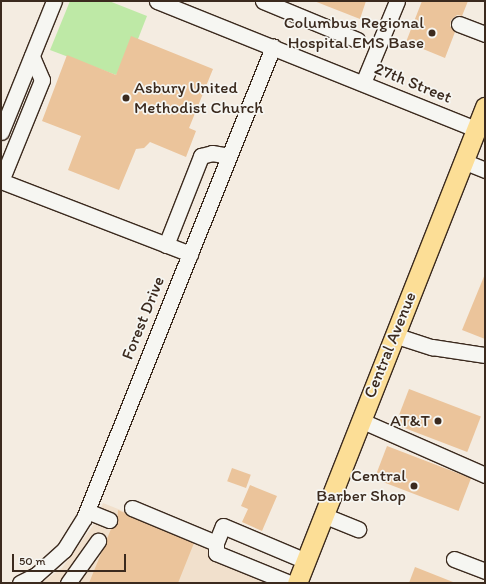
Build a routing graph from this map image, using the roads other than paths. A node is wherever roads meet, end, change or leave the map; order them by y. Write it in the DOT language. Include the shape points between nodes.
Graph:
graph roads {
  1 [pos="54,1"];
  2 [pos="157,1"];
  3 [pos="263,1"];
  4 [pos="397,1"];
  5 [pos="459,24"];
  6 [pos="485,34"];
  7 [pos="357,40"];
  8 [pos="272,47"];
  9 [pos="32,56"];
  10 [pos="363,83"];
  11 [pos="485,107"];
  12 [pos="476,128"];
  13 [pos="1,132"];
  14 [pos="229,156"];
  15 [pos="463,161"];
  16 [pos="485,170"];
  17 [pos="1,181"];
  18 [pos="166,245"];
  19 [pos="190,254"];
  20 [pos="394,335"];
  21 [pos="485,355"];
  22 [pos="360,420"];
  23 [pos="485,475"];
  24 [pos="132,508"];
  25 [pos="87,511"];
  26 [pos="323,515"];
  27 [pos="109,520"];
  28 [pos="358,529"];
  29 [pos="98,541"];
  30 [pos="216,543"];
  31 [pos="454,559"];
  32 [pos="306,561"];
  33 [pos="485,571"];
  34 [pos="20,583"];
  35 [pos="68,583"];
  36 [pos="290,583"];
  37 [pos="297,583"];
  1 -- 9 [label="street"];
  2 -- 8 [label="street, 27th Street"];
  3 -- 7 [label="street"];
  4 -- 10 [label="street"];
  5 -- 6 [label="street"];
  8 -- 10 [label="street, 27th Street"];
  8 -- 14 [label="street, Forest Drive"];
  9 -- 13 [label="street"];
  9 -- 17 [label="street" via="42,80"];
  10 -- 12 [label="street, 27th Street"];
  11 -- 12 [label="main road, Central Avenue"];
  12 -- 15 [label="main road, Central Avenue"];
  14 -- 18 [label="street" via="212,153 201,156"];
  14 -- 19 [label="street, Forest Drive"];
  15 -- 16 [label="street"];
  15 -- 20 [label="main road, Central Avenue"];
  17 -- 18 [label="street"];
  18 -- 19 [label="street"];
  19 -- 25 [label="street, Forest Drive"];
  20 -- 21 [label="street" via="432,347"];
  20 -- 22 [label="main road, Central Avenue"];
  22 -- 23 [label="street"];
  22 -- 26 [label="main road, Central Avenue"];
  24 -- 30 [label="street"];
  25 -- 27 [label="street"];
  25 -- 34 [label="street, Forest Drive" via="64,550 36,575"];
  26 -- 28 [label="street"];
  26 -- 32 [label="main road, Central Avenue"];
  29 -- 35 [label="street"];
  30 -- 32 [label="street" via="223,526"];
  30 -- 36 [label="street" via="216,553"];
  31 -- 33 [label="street"];
  32 -- 37 [label="main road, Central Avenue"];
}
